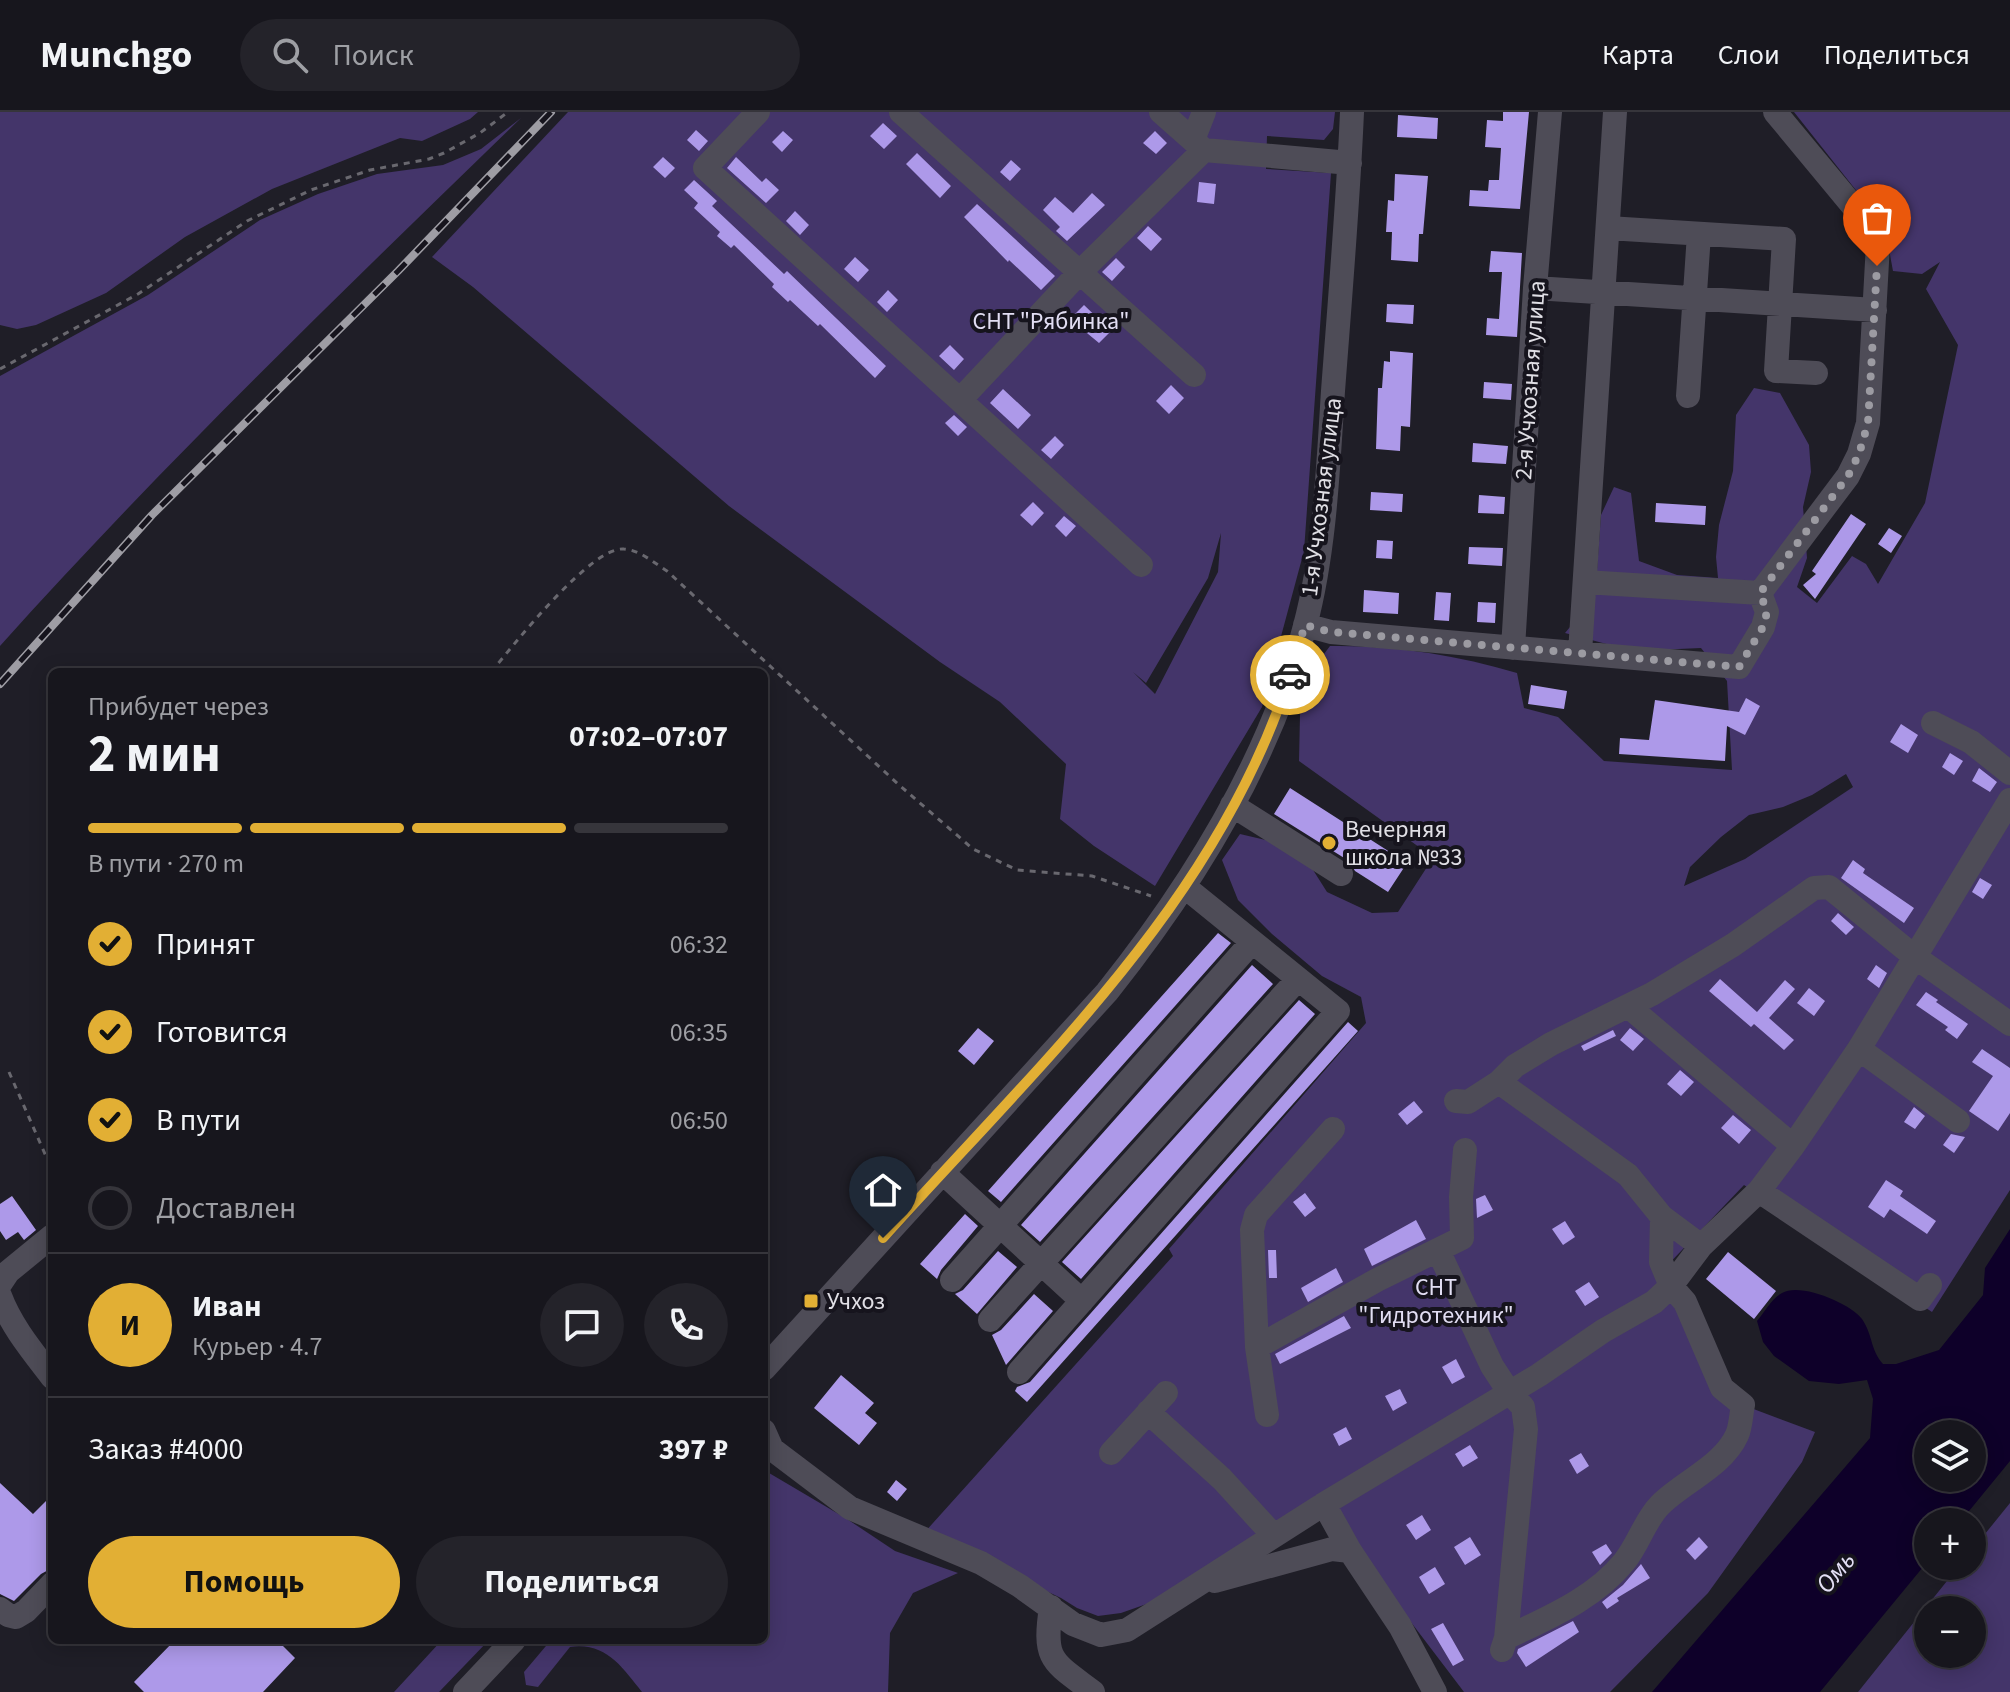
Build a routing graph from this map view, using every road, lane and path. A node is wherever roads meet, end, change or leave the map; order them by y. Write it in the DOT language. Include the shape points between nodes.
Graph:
graph roads {
  1 [pos="508,112"];
  2 [pos="758,112"];
  3 [pos="901,112"];
  4 [pos="1161,112"];
  5 [pos="1204,112"];
  6 [pos="1352,112"];
  7 [pos="1550,112"];
  8 [pos="1615,112"];
  9 [pos="1775,112"];
  10 [pos="1198,145"];
  11 [pos="1350,163"];
  12 [pos="1608,228"];
  13 [pos="1699,234"];
  14 [pos="1080,272"];
  15 [pos="1535,288"];
  16 [pos="1603,292"];
  17 [pos="1695,298"];
  18 [pos="1780,304"];
  19 [pos="1875,310"];
  20 [pos="0,369"];
  21 [pos="1816,373"];
  22 [pos="1194,375"];
  23 [pos="1688,396"];
  24 [pos="960,400"];
  25 [pos="1141,565"];
  26 [pos="1585,582"];
  27 [pos="1760,593"];
  28 [pos="1305,625"];
  29 [pos="1513,648"];
  30 [pos="1580,653"];
  31 [pos="495,668"];
  32 [pos="1933,723"];
  33 [pos="2010,773"];
  34 [pos="2010,800"];
  35 [pos="1232,805"];
  36 [pos="1341,874"];
  37 [pos="1179,896"];
  38 [pos="1252,942"];
  39 [pos="1915,957"];
  40 [pos="1298,979"];
  41 [pos="1628,1006"];
  42 [pos="2010,1024"];
  43 [pos="1859,1049"];
  44 [pos="9,1072"];
  45 [pos="1499,1082"];
  46 [pos="1456,1101"];
  47 [pos="1958,1121"];
  48 [pos="1333,1129"];
  49 [pos="1793,1146"];
  50 [pos="1465,1150"];
  51 [pos="48,1161"];
  52 [pos="942,1172"];
  53 [pos="1759,1191"];
  54 [pos="1662,1217"];
  55 [pos="999,1227"];
  56 [pos="48,1239"];
  57 [pos="1701,1246"];
  58 [pos="1438,1250"];
  59 [pos="1040,1264"];
  60 [pos="952,1280"];
  61 [pos="0,1284"];
  62 [pos="1930,1285"];
  63 [pos="1671,1286"];
  64 [pos="0,1296"];
  65 [pos="1082,1301"];
  66 [pos="990,1320"];
  67 [pos="1257,1347"];
  68 [pos="768,1365"];
  69 [pos="48,1372"];
  70 [pos="1019,1372"];
  71 [pos="1509,1392"];
  72 [pos="1166,1393"];
  73 [pos="1148,1412"];
  74 [pos="1267,1415"];
  75 [pos="768,1440"];
  76 [pos="1111,1453"];
  77 [pos="1324,1504"];
  78 [pos="1274,1536"];
  79 [pos="1350,1551"];
  80 [pos="1201,1584"];
  81 [pos="48,1588"];
  82 [pos="1051,1607"];
  83 [pos="0,1609"];
  84 [pos="510,1644"];
  85 [pos="465,1692"];
  86 [pos="1093,1692"];
  87 [pos="1435,1692"];
  1 -- 20 [label="path" via="444,153 311,190 247,221 138,294"];
  2 -- 24 [label="street" via="705,168"];
  3 -- 14 [label="street"];
  4 -- 10 [label="street"];
  5 -- 10 [label="street"];
  6 -- 11 [label="street, 1-я Учхозная улица"];
  7 -- 15 [label="street, 2-я Учхозная улица"];
  8 -- 12 [label="street"];
  9 -- 19 [label="street" via="1872,229 1878,244"];
  10 -- 11 [label="street"];
  10 -- 14 [label="street"];
  11 -- 28 [label="street, 1-я Учхозная улица" via="1324,519"];
  12 -- 13 [label="street"];
  12 -- 16 [label="street"];
  13 -- 17 [label="street"];
  13 -- 18 [label="street" via="1784,239"];
  14 -- 22 [label="street"];
  14 -- 24 [label="street"];
  15 -- 16 [label="street"];
  15 -- 29 [label="street, 2-я Учхозная улица"];
  16 -- 17 [label="street"];
  16 -- 26 [label="street"];
  17 -- 18 [label="street"];
  17 -- 23 [label="street"];
  18 -- 19 [label="street"];
  18 -- 21 [label="street" via="1776,371"];
  19 -- 27 [label="street" via="1868,423 1859,454"];
  24 -- 25 [label="street"];
  26 -- 27 [label="street"];
  26 -- 30 [label="street"];
  27 -- 30 [label="street" via="1767,612 1763,627 1739,667"];
  28 -- 29 [label="street" via="1331,632"];
  28 -- 35 [label="street, 1-я Учхозная улица" via="1265,741"];
  29 -- 30 [label="street"];
  31 -- 37 [label="path" via="581,570 622,548 641,554 667,571 973,849 1017,870 1092,876"];
  32 -- 33 [label="street" via="1971,742"];
  34 -- 39 [label="street"];
  35 -- 36 [label="street"];
  35 -- 37 [label="street, 1-я Учхозная улица"];
  37 -- 38 [label="street"];
  37 -- 52 [label="street, 1-я Учхозная улица" via="1107,992"];
  38 -- 40 [label="street"];
  38 -- 55 [label="street"];
  39 -- 41 [label="street" via="1829,887 1814,888 1733,945"];
  39 -- 42 [label="street"];
  39 -- 43 [label="street"];
  40 -- 59 [label="street"];
  40 -- 65 [label="street" via="1338,1011"];
  41 -- 45 [label="street" via="1551,1044"];
  41 -- 49 [label="street"];
  43 -- 47 [label="street"];
  43 -- 49 [label="street"];
  44 -- 51 [label="path"];
  45 -- 46 [label="street" via="1468,1102"];
  45 -- 54 [label="street" via="1628,1175"];
  48 -- 67 [label="street" via="1256,1215 1252,1230"];
  49 -- 53 [label="street"];
  50 -- 58 [label="street" via="1462,1238"];
  52 -- 55 [label="street"];
  52 -- 68 [label="street, 1-я Учхозная улица"];
  53 -- 57 [label="street"];
  53 -- 62 [label="street" via="1920,1299"];
  54 -- 57 [label="street"];
  54 -- 63 [label="street" via="1661,1262"];
  55 -- 59 [label="street"];
  55 -- 60 [label="street"];
  56 -- 61 [label="street"];
  57 -- 63 [label="street"];
  58 -- 67 [label="street"];
  58 -- 71 [label="street"];
  59 -- 65 [label="street"];
  59 -- 66 [label="street"];
  63 -- 71 [label="street" via="1654,1302"];
  63 -- 71 [label="street" via="1685,1302 1722,1388 1743,1405 1737,1435 1721,1458 1656,1508 1626,1561 1608,1580 1503,1646 1526,1429 1523,1407"];
  64 -- 69 [label="street"];
  65 -- 70 [label="street"];
  67 -- 74 [label="street"];
  71 -- 77 [label="street"];
  72 -- 73 [label="street"];
  73 -- 76 [label="street"];
  73 -- 78 [label="street" via="1222,1479"];
  75 -- 82 [label="street" via="772,1449 850,1508 981,1563"];
  77 -- 78 [label="street"];
  77 -- 79 [label="street"];
  78 -- 80 [label="street"];
  79 -- 80 [label="street" via="1332,1549"];
  79 -- 87 [label="street" via="1400,1626"];
  80 -- 82 [label="street" via="1127,1630 1101,1635 1073,1624"];
  81 -- 83 [label="street" via="16,1617"];
  82 -- 86 [label="street" via="1047,1647 1058,1666"];
  84 -- 85 [label="street"];
}
